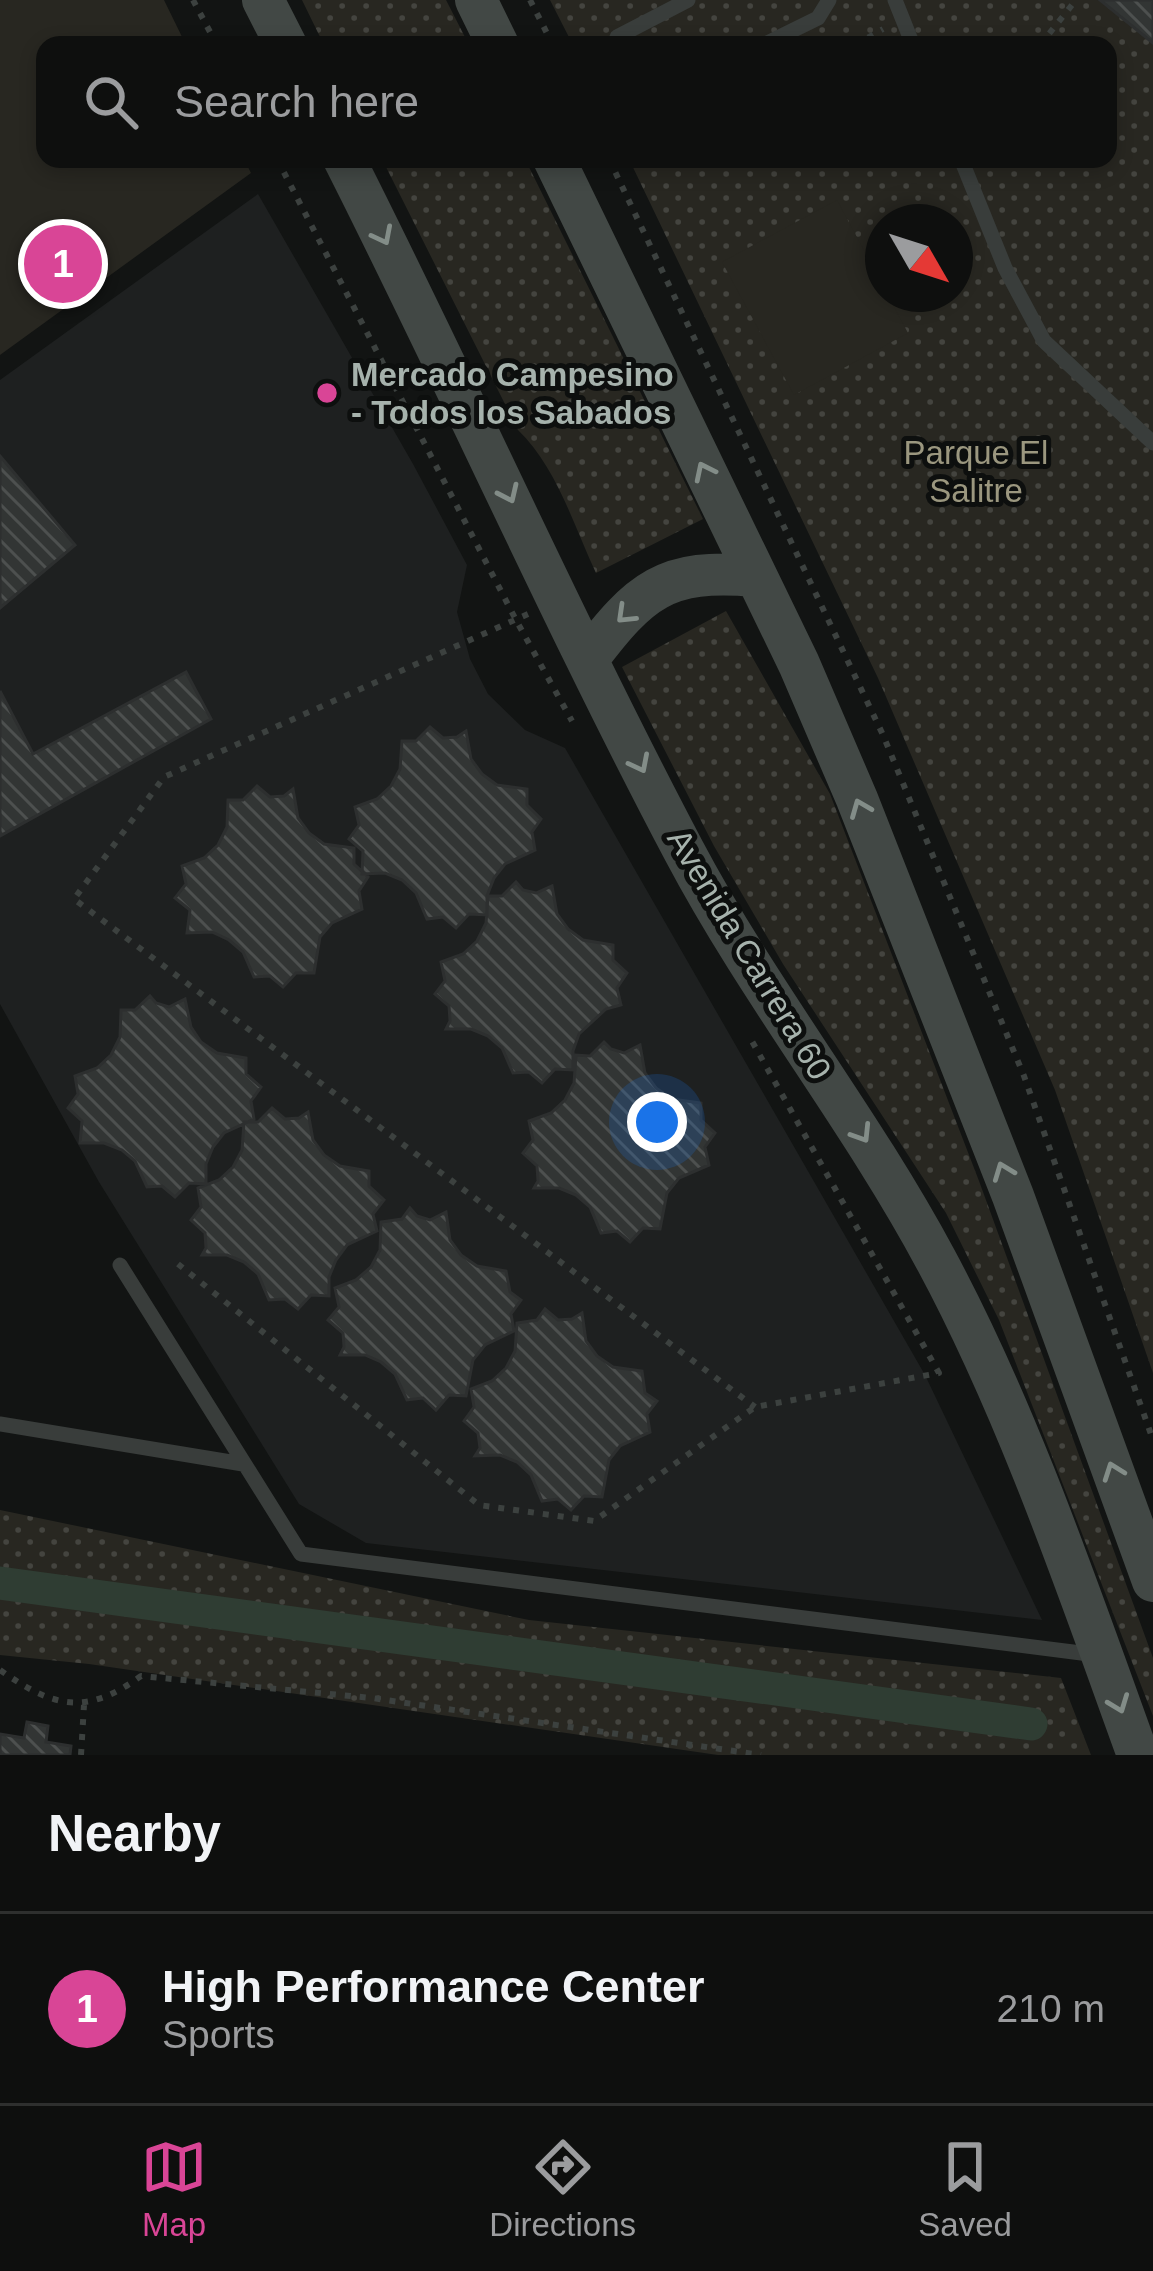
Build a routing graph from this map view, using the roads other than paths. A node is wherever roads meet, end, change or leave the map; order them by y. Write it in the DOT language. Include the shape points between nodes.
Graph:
graph roads {
  1 [pos="263,0"];
  2 [pos="476,0"];
  3 [pos="688,0"];
  4 [pos="829,0"];
  5 [pos="895,0"];
  6 [pos="281,36"];
  7 [pos="494,36"];
  8 [pos="619,36"];
  9 [pos="781,36"];
  10 [pos="910,36"];
  11 [pos="349,168"];
  12 [pos="558,168"];
  13 [pos="965,168"];
  14 [pos="1153,443"];
  15 [pos="755,576"];
  16 [pos="587,660"];
  17 [pos="120,1265"];
  18 [pos="0,1424"];
  19 [pos="243,1464"];
  20 [pos="1153,1581"];
  21 [pos="1101,1655"];
  22 [pos="1138,1755"];
  1 -- 6 [label="main road"];
  2 -- 7 [label="main road"];
  3 -- 8 [label="lane"];
  4 -- 9 [label="lane" via="818,18"];
  5 -- 10 [label="lane"];
  11 -- 16 [label="main road, Avenida Carrera 60, one-way"];
  15 -- 12 [label="main road, one-way"];
  13 -- 14 [label="lane" via="1044,341"];
  15 -- 16 [label="main road, one-way" via="708,572 658,586 618,619"];
  20 -- 15 [label="main road, one-way" via="902,910"];
  16 -- 21 [label="main road, Avenida Carrera 60, one-way" via="711,900 944,1274 1000,1394"];
  17 -- 19 [label="lane"];
  18 -- 19 [label="lane"];
  19 -- 21 [label="lane" via="301,1554"];
  21 -- 22 [label="main road, Avenida Carrera 60, one-way"];
}
